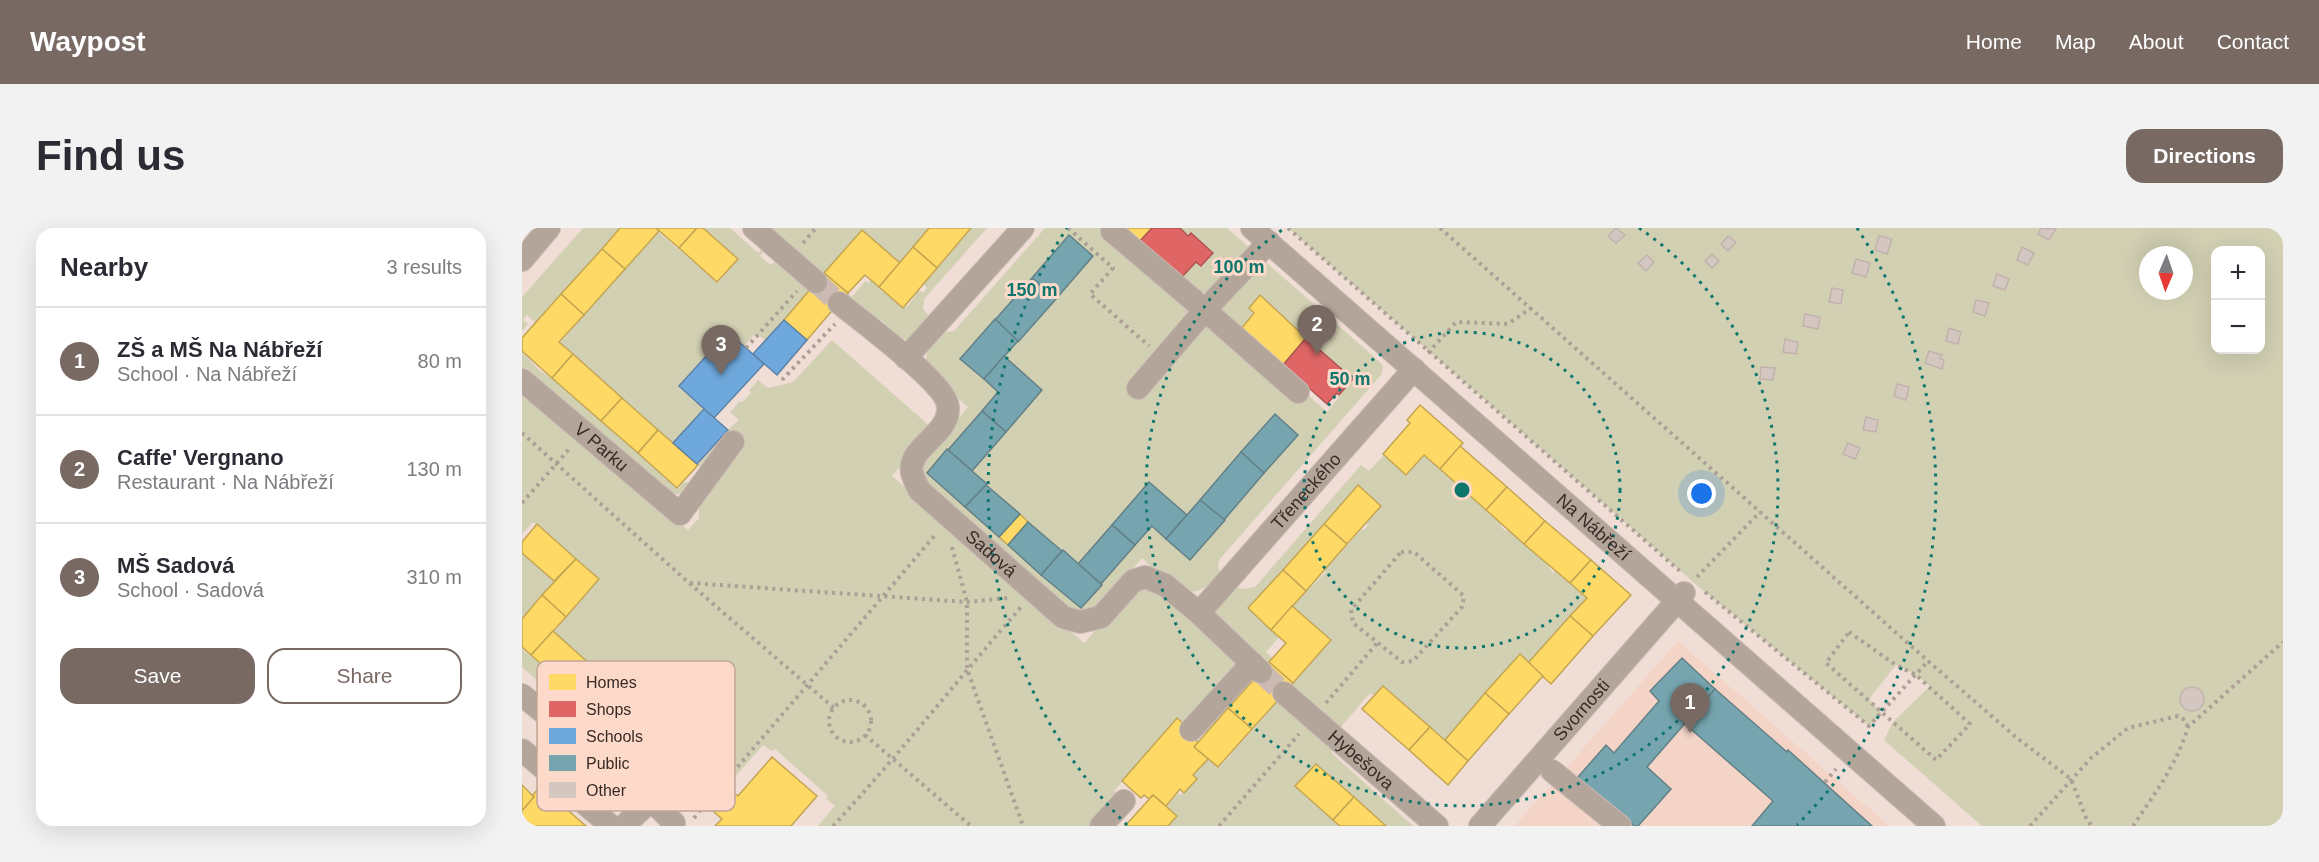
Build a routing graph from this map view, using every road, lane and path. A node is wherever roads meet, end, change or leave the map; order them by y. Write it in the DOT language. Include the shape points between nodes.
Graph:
graph roads {
  1 [pos="549,228"];
  2 [pos="754,228"];
  3 [pos="1023,228"];
  4 [pos="1068,228"];
  5 [pos="1288,228"];
  6 [pos="1440,228"];
  7 [pos="2277,228"];
  8 [pos="1112,231"];
  9 [pos="2283,234"];
  10 [pos="1261,235"];
  11 [pos="522,260"];
  12 [pos="813,280"];
  13 [pos="844,307"];
  14 [pos="1531,308"];
  15 [pos="1204,310"];
  16 [pos="746,348"];
  17 [pos="1430,352"];
  18 [pos="906,358"];
  19 [pos="1163,358"];
  20 [pos="1414,369"];
  21 [pos="522,380"];
  22 [pos="782,380"];
  23 [pos="1138,388"];
  24 [pos="1298,392"];
  25 [pos="584,432"];
  26 [pos="522,433"];
  27 [pos="733,442"];
  28 [pos="557,464"];
  29 [pos="522,503"];
  30 [pos="1760,512"];
  31 [pos="948,520"];
  32 [pos="1705,569"];
  33 [pos="689,583"];
  34 [pos="1687,590"];
  35 [pos="1032,595"];
  36 [pos="884,596"];
  37 [pos="967,602"];
  38 [pos="1199,613"];
  39 [pos="1378,642"];
  40 [pos="2283,642"];
  41 [pos="1928,661"];
  42 [pos="967,669"];
  43 [pos="1916,675"];
  44 [pos="808,686"];
  45 [pos="1284,693"];
  46 [pos="522,695"];
  47 [pos="537,707"];
  48 [pos="834,708"];
  49 [pos="1882,713"];
  50 [pos="2188,727"];
  51 [pos="1191,730"];
  52 [pos="865,735"];
  53 [pos="522,750"];
  54 [pos="894,760"];
  55 [pos="537,763"];
  56 [pos="1839,766"];
  57 [pos="735,770"];
  58 [pos="1552,771"];
  59 [pos="2071,779"];
  60 [pos="1825,782"];
  61 [pos="1124,801"];
  62 [pos="593,811"];
  63 [pos="640,811"];
  64 [pos="664,811"];
  65 [pos="697,811"];
  66 [pos="681,825"];
  67 [pos="611,826"];
  68 [pos="624,826"];
  69 [pos="833,826"];
  70 [pos="971,826"];
  71 [pos="1023,826"];
  72 [pos="1101,826"];
  73 [pos="1437,826"];
  74 [pos="1479,826"];
  75 [pos="1620,826"];
  76 [pos="1934,826"];
  77 [pos="2030,826"];
  78 [pos="2092,826"];
  79 [pos="2133,826"];
  1 -- 11 [label="street"];
  2 -- 12 [label="street"];
  3 -- 18 [label="street"];
  4 -- 19 [label="path" via="1113,268 1090,294"];
  5 -- 17 [label="path"];
  6 -- 14 [label="path"];
  7 -- 9 [label="path"];
  8 -- 15 [label="street"];
  10 -- 15 [label="street"];
  10 -- 20 [label="street, Na Nábřeží"];
  12 -- 16 [label="path"];
  13 -- 18 [label="street, Sadová"];
  13 -- 22 [label="path"];
  14 -- 17 [label="path" via="1508,324 1455,322"];
  14 -- 30 [label="path"];
  15 -- 19 [label="street"];
  15 -- 24 [label="street"];
  17 -- 20 [label="path"];
  17 -- 34 [label="path"];
  18 -- 31 [label="street, Sadová" via="943,393 948,407 945,424 913,459 912,473 919,490"];
  19 -- 23 [label="street"];
  20 -- 34 [label="street, Na Nábřeží"];
  20 -- 38 [label="street, Třeneckého"];
  21 -- 25 [label="street, V Parku"];
  25 -- 27 [label="street, V Parku" via="680,514"];
  25 -- 28 [label="path"];
  26 -- 28 [label="path"];
  28 -- 29 [label="path"];
  28 -- 33 [label="path"];
  30 -- 32 [label="path"];
  30 -- 41 [label="path"];
  31 -- 35 [label="street, Sadová"];
  31 -- 36 [label="path"];
  31 -- 37 [label="path"];
  33 -- 36 [label="path"];
  33 -- 44 [label="path"];
  34 -- 49 [label="path" via="1869,726"];
  34 -- 74 [label="street, Svornosti"];
  34 -- 76 [label="street, Na Nábřeží"];
  35 -- 37 [label="path"];
  35 -- 38 [label="street, Sadová" via="1063,617 1080,622 1101,617 1133,581 1145,577 1165,585"];
  35 -- 42 [label="path"];
  36 -- 37 [label="path"];
  36 -- 44 [label="path"];
  37 -- 42 [label="path"];
  38 -- 51 [label="street, Sadová" via="1256,668"];
  39 -- 39 [label="path" via="1402,662 1413,660 1462,607 1464,596 1414,552 1401,552 1351,610 1353,623"];
  40 -- 50 [label="path"];
  41 -- 43 [label="path"];
  41 -- 59 [label="path"];
  42 -- 54 [label="path"];
  42 -- 71 [label="path"];
  43 -- 49 [label="path"];
  43 -- 49 [label="path" via="1850,632 1826,663"];
  43 -- 49 [label="path" via="1970,724 1936,760"];
  44 -- 48 [label="path"];
  44 -- 57 [label="path"];
  45 -- 73 [label="street, Hybešova"];
  46 -- 47 [label="street"];
  48 -- 52 [label="path" via="829,721 834,734 853,742"];
  48 -- 52 [label="path" via="845,701 863,705 870,717"];
  50 -- 59 [label="path" via="2178,716 2128,728"];
  50 -- 79 [label="path" via="2164,780"];
  52 -- 54 [label="path"];
  53 -- 55 [label="street"];
  54 -- 69 [label="path"];
  54 -- 70 [label="path"];
  56 -- 60 [label="path"];
  58 -- 75 [label="street"];
  59 -- 77 [label="path"];
  59 -- 78 [label="path"];
  61 -- 72 [label="street"];
  62 -- 67 [label="street"];
  63 -- 68 [label="street"];
  64 -- 66 [label="street"];
  65 -- 66 [label="path"];
}
